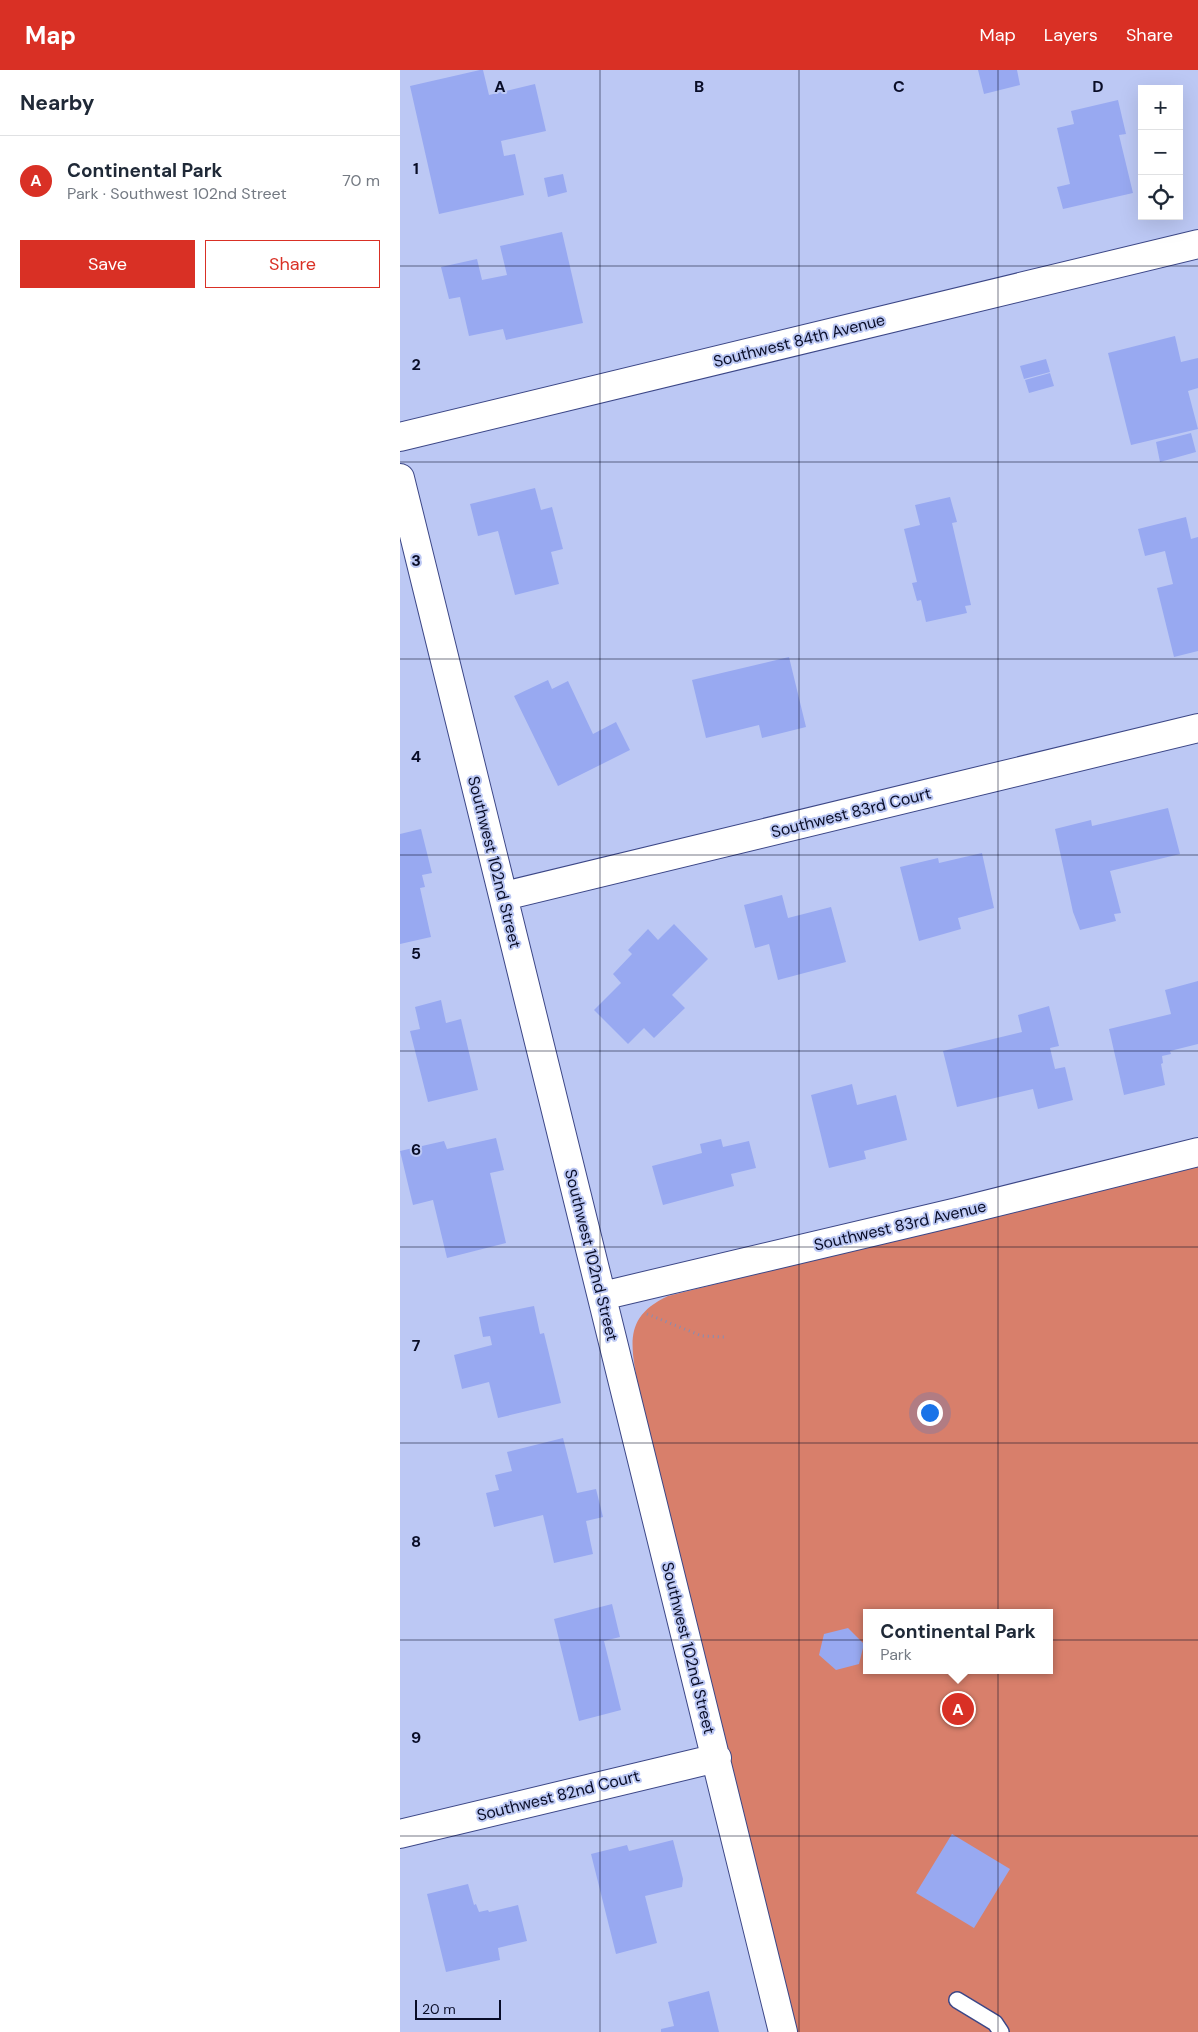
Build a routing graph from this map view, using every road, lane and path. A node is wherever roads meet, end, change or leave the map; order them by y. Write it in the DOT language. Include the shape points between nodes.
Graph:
graph roads {
  1 [pos="1198,244"];
  2 [pos="400,437"];
  3 [pos="400,478"];
  4 [pos="1198,728"];
  5 [pos="504,896"];
  6 [pos="1198,1152"];
  7 [pos="602,1296"];
  8 [pos="645,1313"];
  9 [pos="725,1337"];
  10 [pos="716,1758"];
  11 [pos="400,1834"];
  12 [pos="957,2000"];
  13 [pos="783,2032"];
  14 [pos="1001,2032"];
  1 -- 2 [label="street, Southwest 84th Avenue"];
  3 -- 5 [label="street, Southwest 102nd Street"];
  4 -- 5 [label="street, Southwest 83rd Court"];
  5 -- 7 [label="street, Southwest 102nd Street"];
  6 -- 7 [label="street, Southwest 83rd Avenue"];
  7 -- 10 [label="street, Southwest 102nd Street"];
  8 -- 9 [label="path" via="702,1336"];
  10 -- 11 [label="street, Southwest 82nd Court"];
  10 -- 13 [label="street, Southwest 102nd Street"];
  12 -- 14 [label="lane" via="995,2023"];
}
